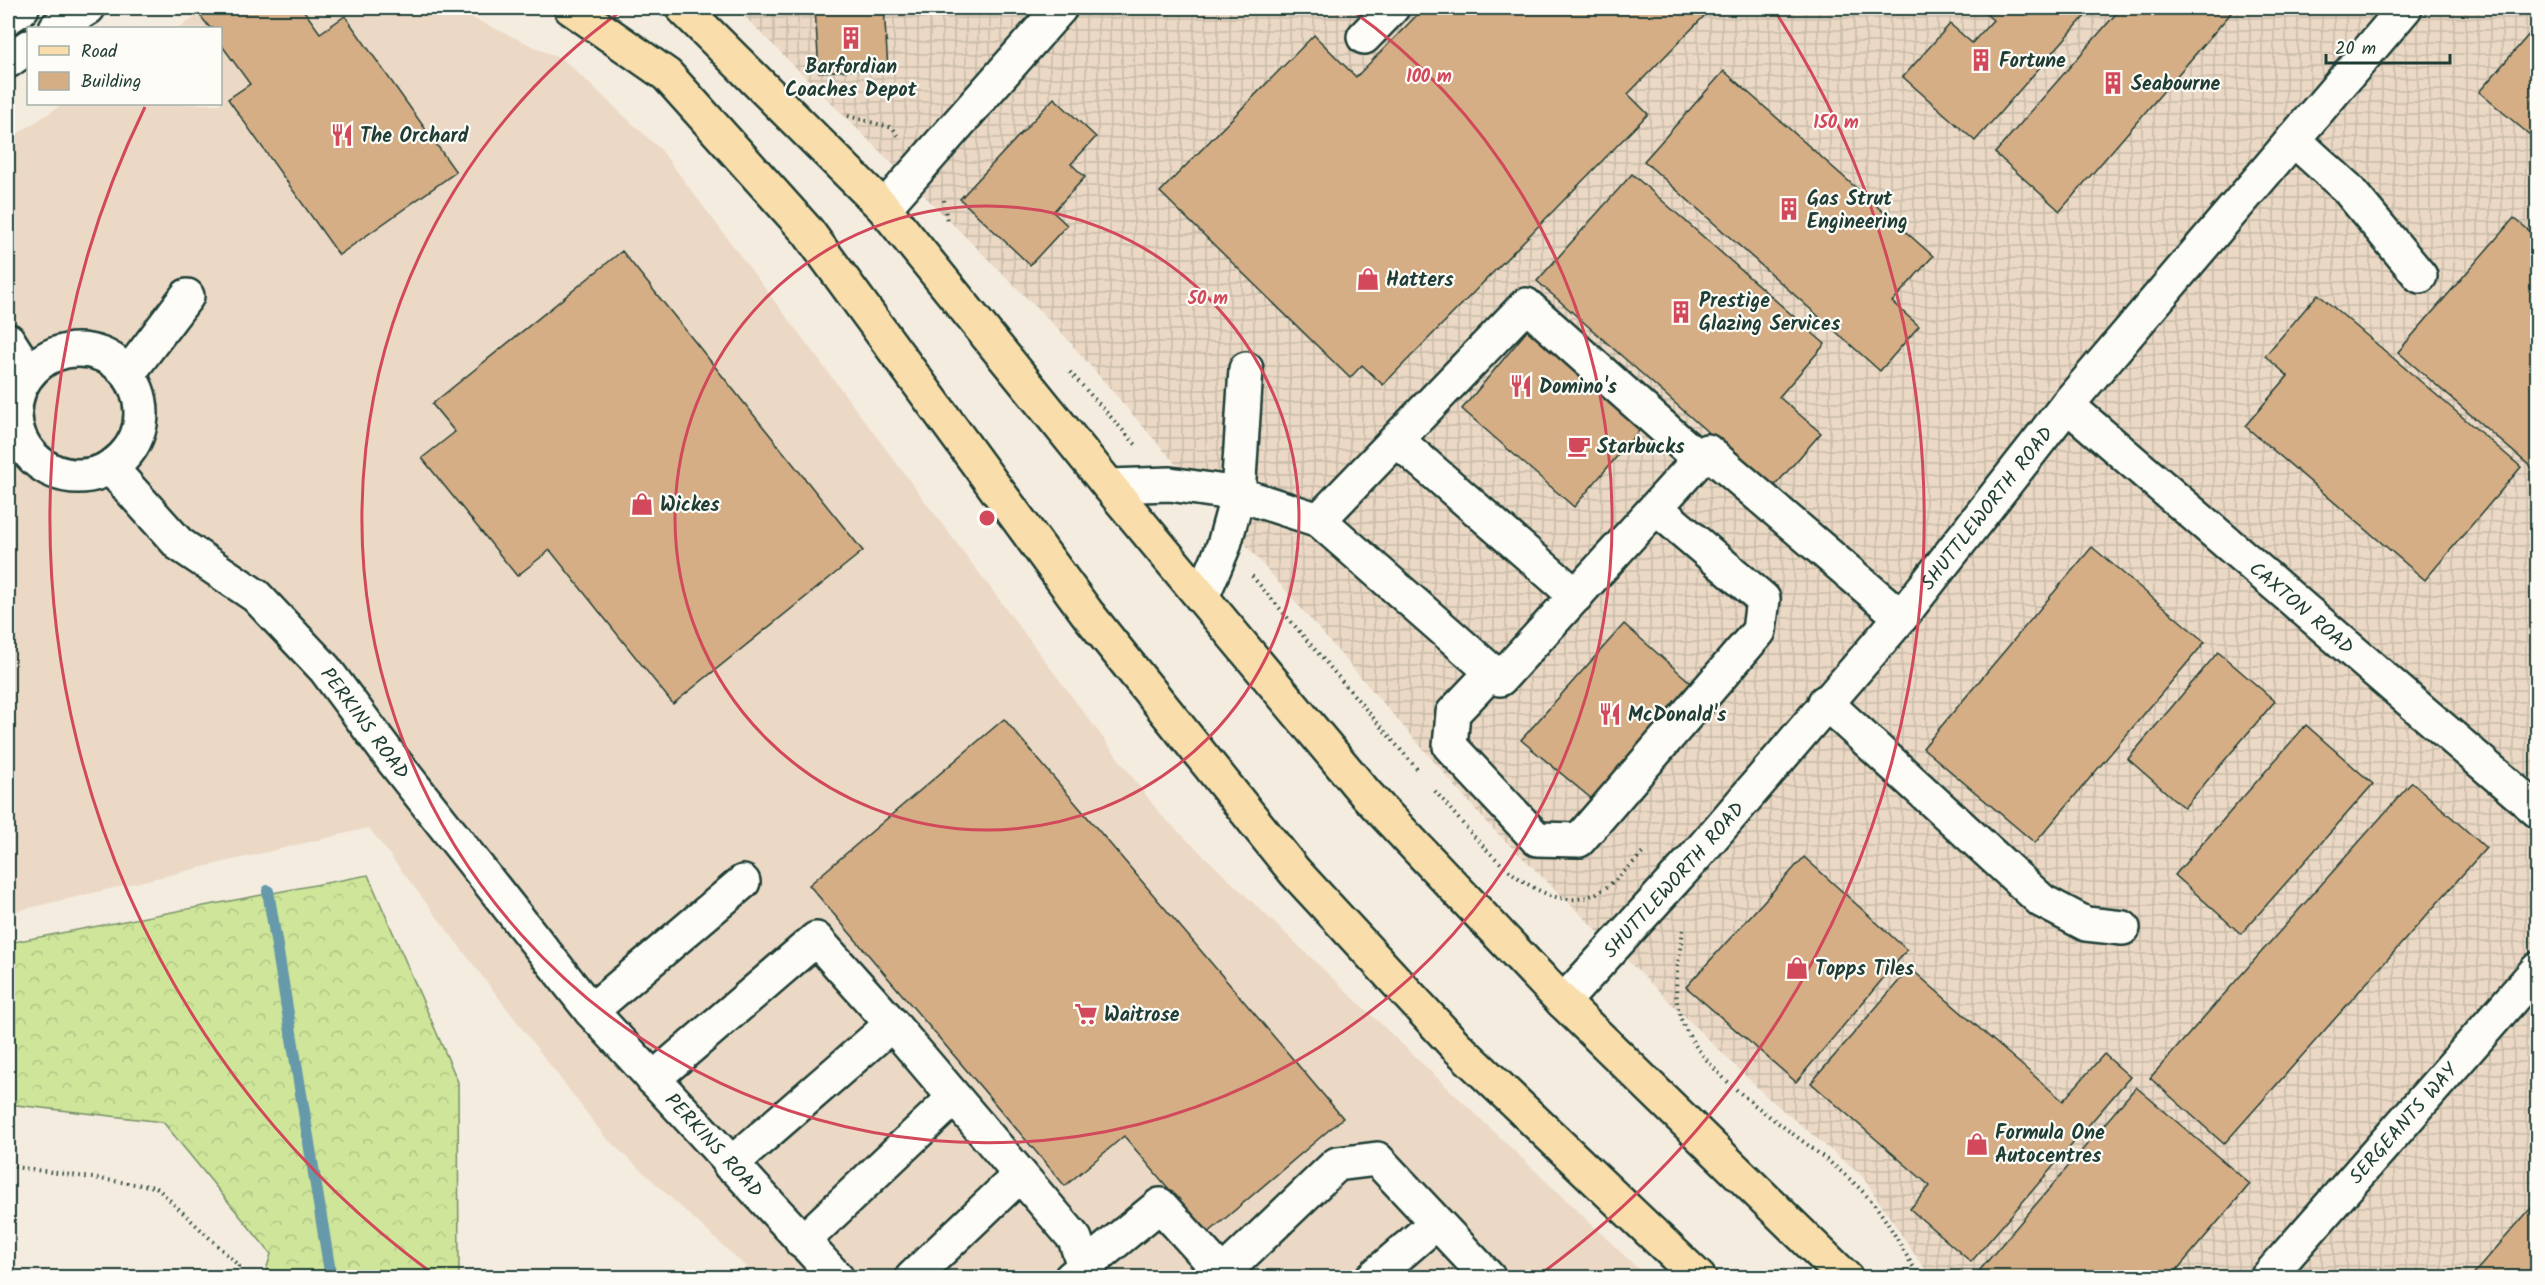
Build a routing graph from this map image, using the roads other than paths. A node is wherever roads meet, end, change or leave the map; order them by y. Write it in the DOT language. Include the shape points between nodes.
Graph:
graph roads {
  1 [pos="22,8"];
  2 [pos="88,8"];
  3 [pos="571,8"];
  4 [pos="683,8"];
  5 [pos="1060,8"];
  6 [pos="1392,8"];
  7 [pos="2404,8"];
  8 [pos="8,17"];
  9 [pos="59,27"];
  10 [pos="1364,37"];
  11 [pos="27,48"];
  12 [pos="8,61"];
  13 [pos="2292,140"];
  14 [pos="884,208"];
  15 [pos="2420,276"];
  16 [pos="187,296"];
  17 [pos="8,340"];
  18 [pos="1246,369"];
  19 [pos="29,373"];
  20 [pos="128,374"];
  21 [pos="2067,405"];
  22 [pos="1397,440"];
  23 [pos="15,449"];
  24 [pos="1700,460"];
  25 [pos="110,467"];
  26 [pos="1109,486"];
  27 [pos="1238,494"];
  28 [pos="1656,508"];
  29 [pos="1319,520"];
  30 [pos="1576,596"];
  31 [pos="1202,597"];
  32 [pos="1901,617"];
  33 [pos="1492,672"];
  34 [pos="1825,702"];
  35 [pos="2538,811"];
  36 [pos="743,882"];
  37 [pos="2123,928"];
  38 [pos="2538,969"];
  39 [pos="1563,1002"];
  40 [pos="591,1011"];
  41 [pos="892,1024"];
  42 [pos="653,1079"];
  43 [pos="954,1098"];
  44 [pos="730,1165"];
  45 [pos="1020,1175"];
  46 [pos="1436,1223"];
  47 [pos="802,1242"];
  48 [pos="1077,1272"];
  49 [pos="1220,1275"];
  50 [pos="837,1278"];
  51 [pos="912,1278"];
  52 [pos="1372,1278"];
  53 [pos="1489,1278"];
  54 [pos="1699,1278"];
  55 [pos="1846,1278"];
  56 [pos="2267,1278"];
  1 -- 8 [label="street"];
  2 -- 9 [label="street"];
  3 -- 54 [label="main road" via="667,75 808,232 1087,614 1295,872 1455,1045"];
  4 -- 14 [label="main road"];
  5 -- 14 [label="street"];
  6 -- 10 [label="street"];
  7 -- 13 [label="street, SHUTTLEWORTH ROAD"];
  11 -- 12 [label="street"];
  13 -- 15 [label="street" via="2347,188"];
  13 -- 21 [label="street, SHUTTLEWORTH ROAD"];
  14 -- 26 [label="main road"];
  16 -- 20 [label="street"];
  17 -- 19 [label="street"];
  18 -- 27 [label="street"];
  19 -- 20 [label="street" via="46,358 67,350 90,351 111,359"];
  19 -- 23 [label="street" via="16,405"];
  20 -- 25 [label="street" via="138,393 141,414 137,435 126,453"];
  21 -- 32 [label="street, SHUTTLEWORTH ROAD"];
  21 -- 35 [label="street, CAXTON ROAD"];
  22 -- 24 [label="street" via="1526,306"];
  22 -- 29 [label="street"];
  22 -- 30 [label="street"];
  23 -- 25 [label="street" via="49,469 69,475 90,474"];
  24 -- 28 [label="street"];
  24 -- 32 [label="street" via="1707,451"];
  25 -- 40 [label="street, PERKINS ROAD" via="179,544 256,596 325,669"];
  26 -- 27 [label="street" via="1170,484"];
  26 -- 31 [label="main road"];
  27 -- 29 [label="street"];
  27 -- 31 [label="street" via="1224,545"];
  28 -- 30 [label="street"];
  28 -- 33 [label="street" via="1763,600 1759,631 1579,840 1537,839 1450,746 1453,714"];
  29 -- 33 [label="street"];
  30 -- 33 [label="street" via="1500,679"];
  31 -- 39 [label="main road" via="1365,793"];
  32 -- 34 [label="street, SHUTTLEWORTH ROAD"];
  34 -- 37 [label="street" via="2042,901 2086,924"];
  34 -- 39 [label="street, SHUTTLEWORTH ROAD" via="1695,857"];
  36 -- 40 [label="street"];
  38 -- 56 [label="street, SERGEANTS WAY"];
  39 -- 55 [label="main road"];
  40 -- 42 [label="street, PERKINS ROAD"];
  41 -- 42 [label="street" via="816,939"];
  41 -- 43 [label="street"];
  41 -- 44 [label="street"];
  42 -- 44 [label="street, PERKINS ROAD"];
  43 -- 45 [label="street"];
  43 -- 47 [label="street"];
  44 -- 47 [label="street, PERKINS ROAD"];
  45 -- 48 [label="street" via="1076,1239"];
  45 -- 51 [label="street"];
  46 -- 49 [label="street" via="1377,1159 1337,1164"];
  46 -- 52 [label="street"];
  46 -- 53 [label="street"];
  47 -- 50 [label="street, PERKINS ROAD"];
  48 -- 49 [label="street" via="1160,1205"];
}
